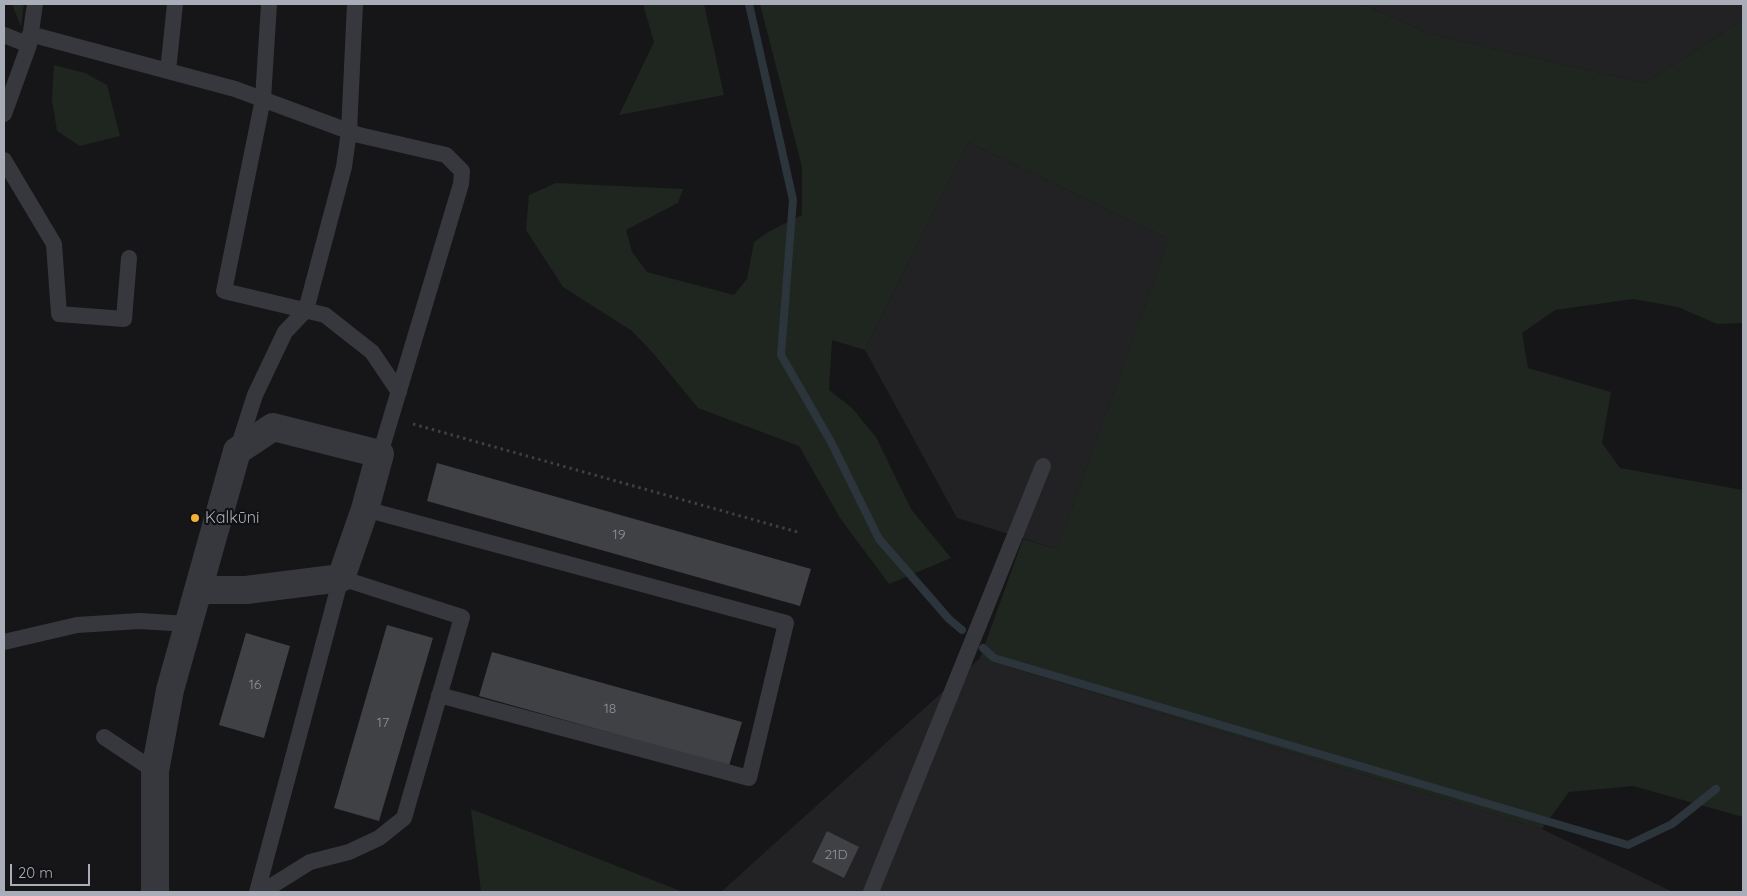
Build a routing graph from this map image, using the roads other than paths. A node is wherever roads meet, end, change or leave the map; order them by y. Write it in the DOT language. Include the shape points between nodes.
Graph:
graph roads {
  1 [pos="35,4"];
  2 [pos="175,4"];
  3 [pos="269,4"];
  4 [pos="355,4"];
  5 [pos="4,35"];
  6 [pos="29,40"];
  7 [pos="168,71"];
  8 [pos="263,99"];
  9 [pos="4,114"];
  10 [pos="349,131"];
  11 [pos="4,160"];
  12 [pos="129,258"];
  13 [pos="306,310"];
  14 [pos="399,392"];
  15 [pos="237,451"];
  16 [pos="380,454"];
  17 [pos="1043,466"];
  18 [pos="365,509"];
  19 [pos="341,578"];
  20 [pos="199,590"];
  21 [pos="189,624"];
  22 [pos="4,642"];
  23 [pos="439,695"];
  24 [pos="104,737"];
  25 [pos="154,771"];
  26 [pos="155,892"];
  27 [pos="257,892"];
  28 [pos="262,892"];
  29 [pos="871,892"];
  1 -- 6 [label="lane"];
  2 -- 7 [label="lane"];
  3 -- 8 [label="lane"];
  4 -- 10 [label="lane"];
  5 -- 6 [label="lane"];
  6 -- 7 [label="lane"];
  6 -- 9 [label="lane"];
  7 -- 8 [label="lane"];
  8 -- 10 [label="lane"];
  8 -- 13 [label="lane" via="224,291"];
  10 -- 13 [label="lane" via="344,167"];
  10 -- 14 [label="lane" via="446,155 462,171 461,184"];
  11 -- 12 [label="lane" via="54,244 59,314 124,319"];
  13 -- 14 [label="lane" via="324,315 372,352"];
  13 -- 15 [label="lane" via="285,332 255,396"];
  14 -- 16 [label="lane"];
  15 -- 16 [label="street" via="273,427"];
  15 -- 20 [label="street"];
  16 -- 18 [label="street"];
  17 -- 29 [label="lane"];
  18 -- 19 [label="street"];
  18 -- 23 [label="lane" via="786,623 749,778"];
  19 -- 20 [label="street" via="246,590"];
  19 -- 23 [label="lane" via="462,617"];
  19 -- 27 [label="lane"];
  20 -- 21 [label="street"];
  21 -- 22 [label="lane" via="139,621 77,625"];
  21 -- 25 [label="street" via="170,690"];
  23 -- 28 [label="lane" via="404,818 379,838 349,852 310,862"];
  24 -- 25 [label="lane"];
  25 -- 26 [label="street"];
}
